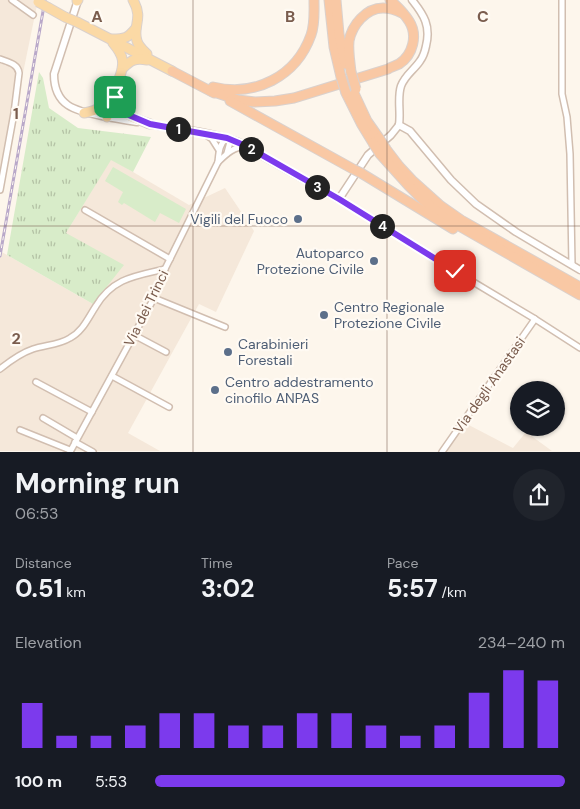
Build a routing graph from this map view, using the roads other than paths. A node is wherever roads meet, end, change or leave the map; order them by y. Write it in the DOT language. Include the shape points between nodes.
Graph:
graph roads {
  1 [pos="12,0"];
  2 [pos="77,0"];
  3 [pos="132,0"];
  4 [pos="314,0"];
  5 [pos="330,0"];
  6 [pos="336,0"];
  7 [pos="390,0"];
  8 [pos="412,0"];
  9 [pos="562,0"];
  10 [pos="36,1"];
  11 [pos="404,14"];
  12 [pos="33,16"];
  13 [pos="136,28"];
  14 [pos="110,38"];
  15 [pos="0,59"];
  16 [pos="155,62"];
  17 [pos="123,68"];
  18 [pos="172,71"];
  19 [pos="347,74"];
  20 [pos="210,91"];
  21 [pos="111,102"];
  22 [pos="84,113"];
  23 [pos="107,117"];
  24 [pos="150,124"];
  25 [pos="399,125"];
  26 [pos="204,133"];
  27 [pos="227,138"];
  28 [pos="246,146"];
  29 [pos="219,150"];
  30 [pos="383,151"];
  31 [pos="226,153"];
  32 [pos="218,162"];
  33 [pos="0,190"];
  34 [pos="339,199"];
  35 [pos="86,210"];
  36 [pos="495,247"];
  37 [pos="170,259"];
  38 [pos="572,265"];
  39 [pos="165,269"];
  40 [pos="580,270"];
  41 [pos="580,287"];
  42 [pos="580,295"];
  43 [pos="154,298"];
  44 [pos="536,319"];
  45 [pos="225,327"];
  46 [pos="134,335"];
  47 [pos="580,348"];
  48 [pos="166,352"];
  49 [pos="0,369"];
  50 [pos="112,376"];
  51 [pos="36,382"];
  52 [pos="169,407"];
  53 [pos="92,412"];
  54 [pos="43,418"];
  55 [pos="20,430"];
  56 [pos="76,440"];
  57 [pos="70,451"];
  58 [pos="92,452"];
  59 [pos="442,452"];
  1 -- 12 [label="street"];
  2 -- 22 [label="street" via="54,80 66,104"];
  3 -- 13 [label="main road" via="138,12"];
  4 -- 18 [label="highway" via="312,33 305,50 274,80 259,87 228,89"];
  5 -- 19 [label="highway" via="334,47"];
  6 -- 19 [label="highway"];
  7 -- 11 [label="highway"];
  8 -- 25 [label="street" via="426,23 428,37 421,61 407,75 400,90"];
  9 -- 38 [label="street" via="562,94 570,154"];
  10 -- 14 [label="main road, bridge"];
  11 -- 19 [label="highway" via="381,8 361,18 349,42"];
  11 -- 20 [label="highway" via="414,31 414,42 406,58 388,69 275,101 238,100"];
  13 -- 14 [label="main road" via="121,39"];
  13 -- 16 [label="main road" via="138,45"];
  14 -- 16 [label="main road"];
  14 -- 17 [label="main road" via="122,54"];
  15 -- 33 [label="street" via="15,66 19,73"];
  16 -- 17 [label="main road" via="135,59"];
  16 -- 18 [label="main road"];
  17 -- 21 [label="main road" via="110,95"];
  18 -- 20 [label="highway"];
  19 -- 30 [label="highway, bridge" via="362,125 375,137"];
  20 -- 36 [label="highway" via="357,171 435,219 474,240"];
  21 -- 22 [label="main road"];
  21 -- 23 [label="main road" via="106,106"];
  21 -- 24 [label="main road" via="124,113"];
  22 -- 23 [label="street"];
  23 -- 24 [label="street"];
  24 -- 26 [label="street"];
  25 -- 34 [label="street" via="368,155"];
  25 -- 38 [label="street" via="410,131 476,204"];
  26 -- 27 [label="street"];
  26 -- 29 [label="street"];
  27 -- 28 [label="street"];
  27 -- 29 [label="street, Via dei Trinci"];
  27 -- 31 [label="street" via="230,142"];
  28 -- 31 [label="street, Via dei Trinci"];
  28 -- 34 [label="street"];
  29 -- 32 [label="street, Via dei Trinci"];
  30 -- 36 [label="highway" via="424,201"];
  30 -- 41 [label="highway" via="441,206 461,220"];
  31 -- 32 [label="street, Via dei Trinci"];
  32 -- 37 [label="street, Via dei Trinci"];
  34 -- 44 [label="street"];
  35 -- 37 [label="street"];
  36 -- 42 [label="highway"];
  37 -- 39 [label="street, Via dei Trinci"];
  38 -- 40 [label="street"];
  39 -- 43 [label="street, Via dei Trinci"];
  39 -- 49 [label="street" via="117,283 96,305 79,332 31,350"];
  43 -- 45 [label="street"];
  43 -- 46 [label="street, Via dei Trinci"];
  44 -- 47 [label="street"];
  44 -- 59 [label="street, Via degli Anastasi"];
  46 -- 48 [label="street"];
  46 -- 50 [label="street, Via dei Trinci"];
  50 -- 52 [label="street"];
  50 -- 53 [label="street, Via dei Trinci"];
  51 -- 53 [label="street"];
  53 -- 56 [label="street, Via dei Trinci"];
  54 -- 56 [label="street"];
  55 -- 57 [label="street"];
  56 -- 57 [label="street, Via dei Trinci"];
  56 -- 58 [label="street"];
}
